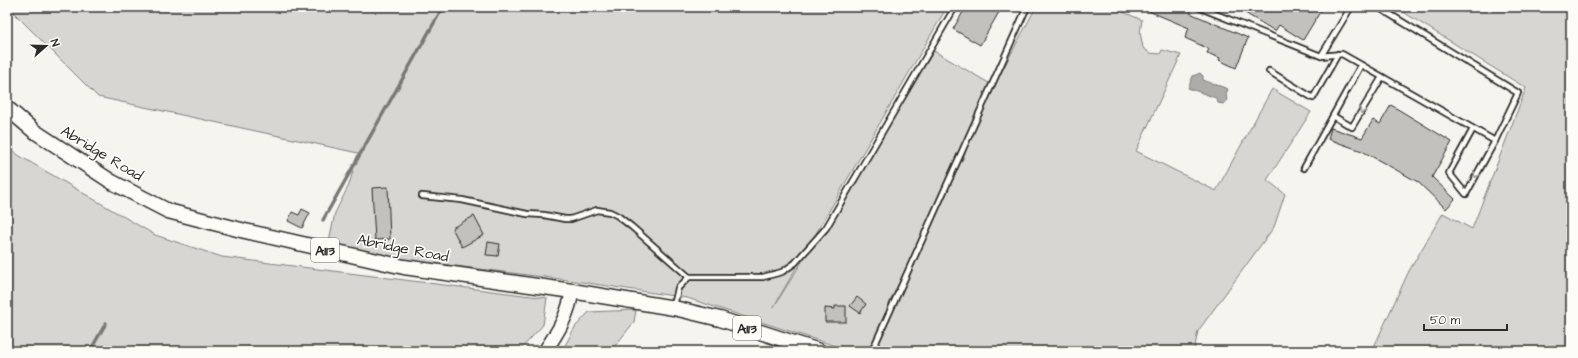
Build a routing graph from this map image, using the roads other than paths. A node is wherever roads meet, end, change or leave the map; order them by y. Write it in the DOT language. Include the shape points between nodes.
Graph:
graph roads {
  1 [pos="955,7"];
  2 [pos="1027,7"];
  3 [pos="1198,7"];
  4 [pos="1351,7"];
  5 [pos="1378,7"];
  6 [pos="1338,54"];
  7 [pos="1321,56"];
  8 [pos="1361,65"];
  9 [pos="1269,71"];
  10 [pos="1382,77"];
  11 [pos="7,108"];
  12 [pos="1333,116"];
  13 [pos="1473,129"];
  14 [pos="1495,141"];
  15 [pos="1304,168"];
  16 [pos="422,196"];
  17 [pos="689,277"];
  18 [pos="572,291"];
  19 [pos="674,308"];
  20 [pos="546,351"];
  21 [pos="819,351"];
  22 [pos="872,351"];
  1 -- 17 [label="lane" via="826,228 796,263 782,272 763,277"];
  2 -- 22 [label="lane"];
  3 -- 7 [label="lane"];
  4 -- 7 [label="lane"];
  5 -- 14 [label="lane" via="1518,93"];
  6 -- 7 [label="lane"];
  6 -- 8 [label="lane"];
  6 -- 9 [label="lane" via="1313,98"];
  8 -- 10 [label="lane"];
  8 -- 12 [label="lane"];
  10 -- 12 [label="lane, one-way" via="1352,127"];
  10 -- 13 [label="lane"];
  11 -- 18 [label="main road, Abridge Road / A113" via="34,130 112,182 168,210 261,235 404,267"];
  12 -- 15 [label="lane"];
  13 -- 14 [label="lane"];
  14 -- 13 [label="lane, one-way" via="1466,194 1449,173"];
  16 -- 17 [label="lane" via="462,200 564,219 597,210 610,212 632,227"];
  17 -- 19 [label="lane" via="678,288"];
  18 -- 19 [label="main road, Abridge Road / A113"];
  18 -- 20 [label="street" via="567,313"];
  19 -- 21 [label="main road, Abridge Road / A113" via="720,319"];
}
